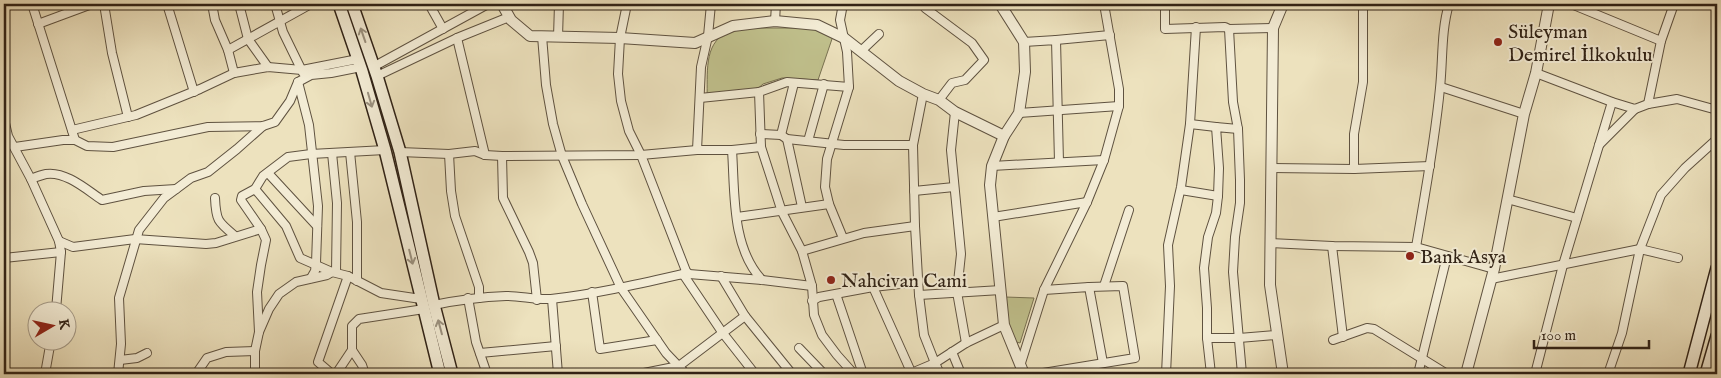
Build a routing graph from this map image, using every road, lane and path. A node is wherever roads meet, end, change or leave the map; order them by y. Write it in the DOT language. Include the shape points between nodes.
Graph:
graph roads {
  1 [pos="32,4"];
  2 [pos="92,4"];
  3 [pos="104,4"];
  4 [pos="167,4"];
  5 [pos="212,4"];
  6 [pos="238,4"];
  7 [pos="275,4"];
  8 [pos="311,4"];
  9 [pos="339,4"];
  10 [pos="352,4"];
  11 [pos="430,4"];
  12 [pos="488,4"];
  13 [pos="502,4"];
  14 [pos="559,4"];
  15 [pos="627,4"];
  16 [pos="711,4"];
  17 [pos="776,4"];
  18 [pos="843,4"];
  19 [pos="926,4"];
  20 [pos="1000,4"];
  21 [pos="1104,4"];
  22 [pos="1165,4"];
  23 [pos="1283,4"];
  24 [pos="1363,4"];
  25 [pos="1449,4"];
  26 [pos="1549,4"];
  27 [pos="1571,4"];
  28 [pos="1674,4"];
  29 [pos="509,16"];
  30 [pos="280,21"];
  31 [pos="775,21"];
  32 [pos="38,24"];
  33 [pos="1196,27"];
  34 [pos="1273,28"];
  35 [pos="443,29"];
  36 [pos="1228,29"];
  37 [pos="879,34"];
  38 [pos="1110,35"];
  39 [pos="542,36"];
  40 [pos="708,36"];
  41 [pos="558,37"];
  42 [pos="456,38"];
  43 [pos="620,38"];
  44 [pos="844,38"];
  45 [pos="248,39"];
  46 [pos="1056,40"];
  47 [pos="1661,41"];
  48 [pos="1024,42"];
  49 [pos="228,50"];
  50 [pos="861,51"];
  51 [pos="359,63"];
  52 [pos="268,67"];
  53 [pos="302,70"];
  54 [pos="375,72"];
  55 [pos="1536,72"];
  56 [pos="234,73"];
  57 [pos="302,80"];
  58 [pos="794,82"];
  59 [pos="824,84"];
  60 [pos="849,87"];
  61 [pos="1440,87"];
  62 [pos="194,92"];
  63 [pos="759,92"];
  64 [pos="922,94"];
  65 [pos="700,98"];
  66 [pos="938,100"];
  67 [pos="1612,102"];
  68 [pos="1648,104"];
  69 [pos="1119,106"];
  70 [pos="1635,109"];
  71 [pos="1059,110"];
  72 [pos="1717,110"];
  73 [pos="956,112"];
  74 [pos="1019,113"];
  75 [pos="1524,114"];
  76 [pos="128,117"];
  77 [pos="4,119"];
  78 [pos="1190,124"];
  79 [pos="263,126"];
  80 [pos="1216,127"];
  81 [pos="1238,129"];
  82 [pos="72,130"];
  83 [pos="760,134"];
  84 [pos="1004,136"];
  85 [pos="6,137"];
  86 [pos="784,137"];
  87 [pos="1717,139"];
  88 [pos="76,140"];
  89 [pos="808,141"];
  90 [pos="832,143"];
  91 [pos="912,145"];
  92 [pos="1598,146"];
  93 [pos="15,147"];
  94 [pos="761,147"];
  95 [pos="384,150"];
  96 [pos="697,150"];
  97 [pos="732,150"];
  98 [pos="350,152"];
  99 [pos="400,152"];
  100 [pos="332,153"];
  101 [pos="311,154"];
  102 [pos="449,154"];
  103 [pos="486,155"];
  104 [pos="641,155"];
  105 [pos="502,156"];
  106 [pos="562,156"];
  107 [pos="1104,160"];
  108 [pos="1059,162"];
  109 [pos="992,166"];
  110 [pos="1430,166"];
  111 [pos="1272,168"];
  112 [pos="1354,168"];
  113 [pos="268,173"];
  114 [pos="31,178"];
  115 [pos="954,188"];
  116 [pos="176,189"];
  117 [pos="255,189"];
  118 [pos="1181,190"];
  119 [pos="914,191"];
  120 [pos="1218,196"];
  121 [pos="215,198"];
  122 [pos="1507,199"];
  123 [pos="1087,202"];
  124 [pos="829,204"];
  125 [pos="802,207"];
  126 [pos="1129,210"];
  127 [pos="782,212"];
  128 [pos="737,217"];
  129 [pos="993,217"];
  130 [pos="1577,218"];
  131 [pos="317,226"];
  132 [pos="914,226"];
  133 [pos="261,228"];
  134 [pos="235,236"];
  135 [pos="843,238"];
  136 [pos="135,239"];
  137 [pos="59,241"];
  138 [pos="1270,243"];
  139 [pos="1332,246"];
  140 [pos="1416,247"];
  141 [pos="1640,249"];
  142 [pos="61,252"];
  143 [pos="802,252"];
  144 [pos="1447,256"];
  145 [pos="4,258"];
  146 [pos="1678,258"];
  147 [pos="315,265"];
  148 [pos="1563,265"];
  149 [pos="1717,268"];
  150 [pos="334,272"];
  151 [pos="686,274"];
  152 [pos="1492,274"];
  153 [pos="348,276"];
  154 [pos="721,276"];
  155 [pos="311,278"];
  156 [pos="762,280"];
  157 [pos="357,281"];
  158 [pos="918,282"];
  159 [pos="812,286"];
  160 [pos="1104,286"];
  161 [pos="873,287"];
  162 [pos="1089,287"];
  163 [pos="621,288"];
  164 [pos="1000,290"];
  165 [pos="1044,290"];
  166 [pos="592,292"];
  167 [pos="957,292"];
  168 [pos="836,294"];
  169 [pos="919,296"];
  170 [pos="468,298"];
  171 [pos="479,298"];
  172 [pos="552,299"];
  173 [pos="57,300"];
  174 [pos="537,300"];
  175 [pos="812,301"];
  176 [pos="426,304"];
  177 [pos="745,316"];
  178 [pos="1004,325"];
  179 [pos="259,332"];
  180 [pos="722,332"];
  181 [pos="1276,334"];
  182 [pos="1717,336"];
  183 [pos="1343,337"];
  184 [pos="1206,338"];
  185 [pos="1239,338"];
  186 [pos="657,340"];
  187 [pos="1333,340"];
  188 [pos="966,343"];
  189 [pos="556,346"];
  190 [pos="799,348"];
  191 [pos="49,350"];
  192 [pos="352,350"];
  193 [pos="255,351"];
  194 [pos="952,352"];
  195 [pos="147,353"];
  196 [pos="480,353"];
  197 [pos="120,360"];
  198 [pos="1423,360"];
  199 [pos="935,363"];
  200 [pos="1103,363"];
  201 [pos="679,366"];
  202 [pos="1022,370"];
  203 [pos="45,374"];
  204 [pos="118,374"];
  205 [pos="196,374"];
  206 [pos="255,374"];
  207 [pos="334,374"];
  208 [pos="365,374"];
  209 [pos="440,374"];
  210 [pos="452,374"];
  211 [pos="487,374"];
  212 [pos="558,374"];
  213 [pos="639,374"];
  214 [pos="686,374"];
  215 [pos="755,374"];
  216 [pos="792,374"];
  217 [pos="824,374"];
  218 [pos="853,374"];
  219 [pos="863,374"];
  220 [pos="910,374"];
  221 [pos="940,374"];
  222 [pos="961,374"];
  223 [pos="1037,374"];
  224 [pos="1166,374"];
  225 [pos="1211,374"];
  226 [pos="1242,374"];
  227 [pos="1284,374"];
  228 [pos="1418,374"];
  229 [pos="1447,374"];
  230 [pos="1466,374"];
  231 [pos="1535,374"];
  232 [pos="1608,374"];
  233 [pos="1689,374"];
  234 [pos="1706,374"];
  1 -- 32 [label="street"];
  2 -- 32 [label="street"];
  3 -- 76 [label="street"];
  4 -- 62 [label="street"];
  5 -- 49 [label="street"];
  6 -- 45 [label="street"];
  7 -- 30 [label="street"];
  8 -- 30 [label="street"];
  9 -- 51 [label="main road"];
  54 -- 10 [label="main road, one-way"];
  11 -- 35 [label="street"];
  12 -- 35 [label="street"];
  13 -- 29 [label="street"];
  14 -- 41 [label="street"];
  15 -- 43 [label="street"];
  16 -- 40 [label="street"];
  17 -- 31 [label="street"];
  18 -- 44 [label="street" via="840,20"];
  19 -- 66 [label="street" via="924,8 972,43 984,60 965,80 952,83"];
  20 -- 48 [label="street"];
  21 -- 38 [label="street"];
  22 -- 33 [label="street" via="1165,29"];
  23 -- 34 [label="street"];
  24 -- 112 [label="street" via="1363,82 1354,134"];
  25 -- 61 [label="street" via="1444,20"];
  26 -- 55 [label="street"];
  27 -- 47 [label="street"];
  28 -- 47 [label="street"];
  29 -- 39 [label="street" via="530,36"];
  29 -- 42 [label="street"];
  30 -- 45 [label="street"];
  30 -- 53 [label="street"];
  31 -- 40 [label="street" via="733,26"];
  31 -- 44 [label="street" via="817,25"];
  32 -- 82 [label="street"];
  33 -- 36 [label="street"];
  33 -- 78 [label="street"];
  34 -- 36 [label="street"];
  34 -- 111 [label="street"];
  35 -- 54 [label="street"];
  36 -- 81 [label="street"];
  37 -- 50 [label="street"];
  38 -- 46 [label="street"];
  38 -- 69 [label="street" via="1120,90"];
  39 -- 41 [label="street"];
  39 -- 106 [label="street" via="552,124"];
  40 -- 43 [label="street" via="695,43"];
  40 -- 65 [label="street"];
  41 -- 43 [label="street"];
  42 -- 54 [label="street"];
  42 -- 103 [label="street"];
  43 -- 104 [label="street" via="618,74 621,101 629,131"];
  44 -- 50 [label="street"];
  44 -- 60 [label="street" via="848,52"];
  45 -- 49 [label="street"];
  45 -- 52 [label="street"];
  46 -- 48 [label="street"];
  46 -- 71 [label="street"];
  47 -- 68 [label="street"];
  48 -- 74 [label="street" via="1025,72"];
  49 -- 56 [label="street"];
  50 -- 64 [label="street" via="899,81"];
  51 -- 53 [label="street"];
  51 -- 57 [label="street"];
  51 -- 95 [label="main road, one-way"];
  52 -- 53 [label="street"];
  52 -- 56 [label="street"];
  53 -- 57 [label="street"];
  54 -- 99 [label="main road"];
  55 -- 67 [label="street"];
  55 -- 75 [label="street"];
  56 -- 62 [label="street"];
  57 -- 79 [label="street" via="275,122"];
  57 -- 101 [label="street"];
  58 -- 59 [label="street"];
  58 -- 63 [label="street"];
  58 -- 86 [label="street"];
  59 -- 60 [label="street"];
  59 -- 89 [label="street"];
  60 -- 90 [label="street"];
  61 -- 75 [label="street"];
  61 -- 110 [label="street"];
  62 -- 76 [label="street"];
  63 -- 65 [label="street"];
  63 -- 83 [label="street"];
  64 -- 66 [label="street"];
  64 -- 91 [label="street"];
  65 -- 96 [label="street"];
  66 -- 73 [label="street"];
  67 -- 70 [label="street"];
  67 -- 92 [label="street"];
  68 -- 70 [label="street"];
  68 -- 72 [label="street" via="1677,99"];
  69 -- 71 [label="street"];
  69 -- 107 [label="street"];
  70 -- 92 [label="street"];
  71 -- 74 [label="street"];
  71 -- 108 [label="street"];
  73 -- 84 [label="street"];
  73 -- 115 [label="street" via="951,150"];
  74 -- 84 [label="street"];
  75 -- 122 [label="street"];
  76 -- 82 [label="street"];
  77 -- 85 [label="street"];
  78 -- 80 [label="street"];
  78 -- 118 [label="street"];
  79 -- 88 [label="street" via="208,126 113,147 87,146"];
  79 -- 116 [label="street" via="208,172 191,178"];
  80 -- 81 [label="street"];
  80 -- 120 [label="street"];
  81 -- 185 [label="street" via="1240,203 1234,272"];
  82 -- 88 [label="street"];
  83 -- 86 [label="street"];
  83 -- 94 [label="street"];
  84 -- 109 [label="street"];
  85 -- 93 [label="street"];
  86 -- 89 [label="street"];
  86 -- 125 [label="street"];
  87 -- 141 [label="street" via="1661,195"];
  88 -- 93 [label="street"];
  89 -- 90 [label="street"];
  90 -- 91 [label="street"];
  90 -- 124 [label="street" via="827,158 825,187"];
  91 -- 119 [label="street"];
  92 -- 130 [label="street"];
  93 -- 114 [label="street"];
  94 -- 97 [label="street"];
  94 -- 127 [label="street"];
  95 -- 98 [label="street"];
  95 -- 176 [label="main road, one-way"];
  96 -- 97 [label="street"];
  96 -- 104 [label="street"];
  97 -- 128 [label="street"];
  98 -- 100 [label="street"];
  98 -- 157 [label="street" via="357,222"];
  99 -- 102 [label="street"];
  99 -- 176 [label="main road"];
  100 -- 101 [label="street"];
  100 -- 150 [label="street" via="337,203"];
  101 -- 113 [label="street" via="288,158"];
  101 -- 131 [label="street" via="318,206"];
  102 -- 103 [label="street" via="475,151"];
  102 -- 171 [label="street" via="455,216 479,287"];
  103 -- 105 [label="street"];
  104 -- 106 [label="street"];
  104 -- 151 [label="street"];
  105 -- 106 [label="street"];
  105 -- 174 [label="street" via="503,198 533,263"];
  106 -- 163 [label="street"];
  107 -- 108 [label="street"];
  107 -- 123 [label="street"];
  108 -- 109 [label="street"];
  109 -- 129 [label="street"];
  110 -- 112 [label="street"];
  110 -- 140 [label="street"];
  111 -- 112 [label="street"];
  111 -- 138 [label="street"];
  113 -- 117 [label="street"];
  113 -- 131 [label="street"];
  114 -- 116 [label="street" via="47,173 60,176 76,182 102,200 144,191"];
  114 -- 137 [label="street"];
  115 -- 119 [label="street"];
  115 -- 167 [label="street" via="961,254"];
  116 -- 136 [label="street" via="164,198"];
  117 -- 133 [label="street" via="242,196 241,200"];
  117 -- 147 [label="street" via="286,226 300,258"];
  118 -- 120 [label="street"];
  118 -- 224 [label="street" via="1168,245 1170,286"];
  119 -- 132 [label="street"];
  120 -- 184 [label="street" via="1204,268 1208,308"];
  121 -- 134 [label="street" via="219,223"];
  122 -- 130 [label="street"];
  122 -- 152 [label="street"];
  123 -- 129 [label="street"];
  123 -- 165 [label="street"];
  124 -- 125 [label="street"];
  124 -- 135 [label="street"];
  125 -- 127 [label="street"];
  126 -- 160 [label="street"];
  127 -- 128 [label="street"];
  127 -- 143 [label="street"];
  128 -- 156 [label="street" via="743,249"];
  129 -- 164 [label="street"];
  130 -- 148 [label="street"];
  131 -- 147 [label="street"];
  132 -- 135 [label="street"];
  132 -- 158 [label="street"];
  133 -- 134 [label="street"];
  133 -- 179 [label="street" via="266,240 257,292"];
  134 -- 136 [label="street" via="206,244"];
  135 -- 143 [label="street"];
  136 -- 137 [label="street" via="73,247"];
  136 -- 197 [label="street" via="119,298"];
  137 -- 142 [label="street"];
  138 -- 139 [label="street"];
  138 -- 181 [label="street" via="1270,286"];
  139 -- 140 [label="street"];
  139 -- 183 [label="street"];
  140 -- 144 [label="street"];
  141 -- 146 [label="street"];
  141 -- 148 [label="street"];
  141 -- 232 [label="street" via="1622,333"];
  142 -- 145 [label="street"];
  142 -- 173 [label="street"];
  143 -- 159 [label="street"];
  144 -- 152 [label="street"];
  144 -- 198 [label="street"];
  147 -- 150 [label="street"];
  147 -- 155 [label="street"];
  148 -- 152 [label="street"];
  148 -- 231 [label="street"];
  149 -- 233 [label="main road"];
  150 -- 153 [label="street"];
  150 -- 155 [label="street"];
  151 -- 154 [label="street"];
  151 -- 163 [label="street"];
  151 -- 180 [label="street"];
  152 -- 230 [label="street"];
  153 -- 157 [label="street"];
  153 -- 207 [label="street" via="318,362"];
  154 -- 156 [label="street"];
  154 -- 177 [label="street"];
  155 -- 179 [label="street" via="296,282 279,294"];
  156 -- 159 [label="street"];
  157 -- 176 [label="street" via="388,295"];
  158 -- 161 [label="street"];
  158 -- 169 [label="street"];
  159 -- 175 [label="street"];
  160 -- 162 [label="street"];
  160 -- 200 [label="street" via="1122,286 1136,358"];
  161 -- 168 [label="street"];
  161 -- 220 [label="street"];
  162 -- 165 [label="street"];
  162 -- 200 [label="street"];
  163 -- 166 [label="street"];
  163 -- 186 [label="street"];
  164 -- 167 [label="street"];
  164 -- 178 [label="street"];
  165 -- 202 [label="street"];
  166 -- 172 [label="street"];
  166 -- 186 [label="street" via="600,349"];
  167 -- 169 [label="street"];
  167 -- 188 [label="street"];
  168 -- 175 [label="street"];
  168 -- 219 [label="street"];
  169 -- 199 [label="street" via="924,335"];
  170 -- 171 [label="street"];
  170 -- 176 [label="street"];
  170 -- 196 [label="street"];
  171 -- 174 [label="street" via="508,296"];
  172 -- 174 [label="street"];
  172 -- 189 [label="street"];
  175 -- 218 [label="street" via="822,335"];
  176 -- 192 [label="street" via="359,319 352,326"];
  176 -- 209 [label="main road"];
  210 -- 176 [label="main road, one-way"];
  177 -- 180 [label="street"];
  177 -- 216 [label="street"];
  178 -- 188 [label="street"];
  178 -- 202 [label="street"];
  179 -- 193 [label="street"];
  180 -- 201 [label="street"];
  180 -- 215 [label="street"];
  181 -- 185 [label="street"];
  181 -- 227 [label="street"];
  182 -- 234 [label="main road"];
  183 -- 187 [label="street"];
  183 -- 198 [label="street" via="1367,328 1374,329"];
  184 -- 185 [label="street"];
  184 -- 225 [label="street"];
  185 -- 226 [label="street"];
  186 -- 201 [label="street"];
  188 -- 194 [label="street"];
  189 -- 196 [label="street"];
  189 -- 212 [label="street"];
  190 -- 217 [label="street"];
  191 -- 203 [label="street"];
  192 -- 207 [label="street"];
  192 -- 208 [label="street"];
  193 -- 205 [label="street" via="226,352 207,358"];
  193 -- 206 [label="street"];
  194 -- 199 [label="street"];
  194 -- 222 [label="street"];
  195 -- 197 [label="street"];
  196 -- 211 [label="street"];
  197 -- 204 [label="street"];
  198 -- 228 [label="street"];
  198 -- 229 [label="street"];
  199 -- 220 [label="street"];
  199 -- 221 [label="street"];
  200 -- 223 [label="street"];
  201 -- 213 [label="street"];
  201 -- 214 [label="street"];
}
